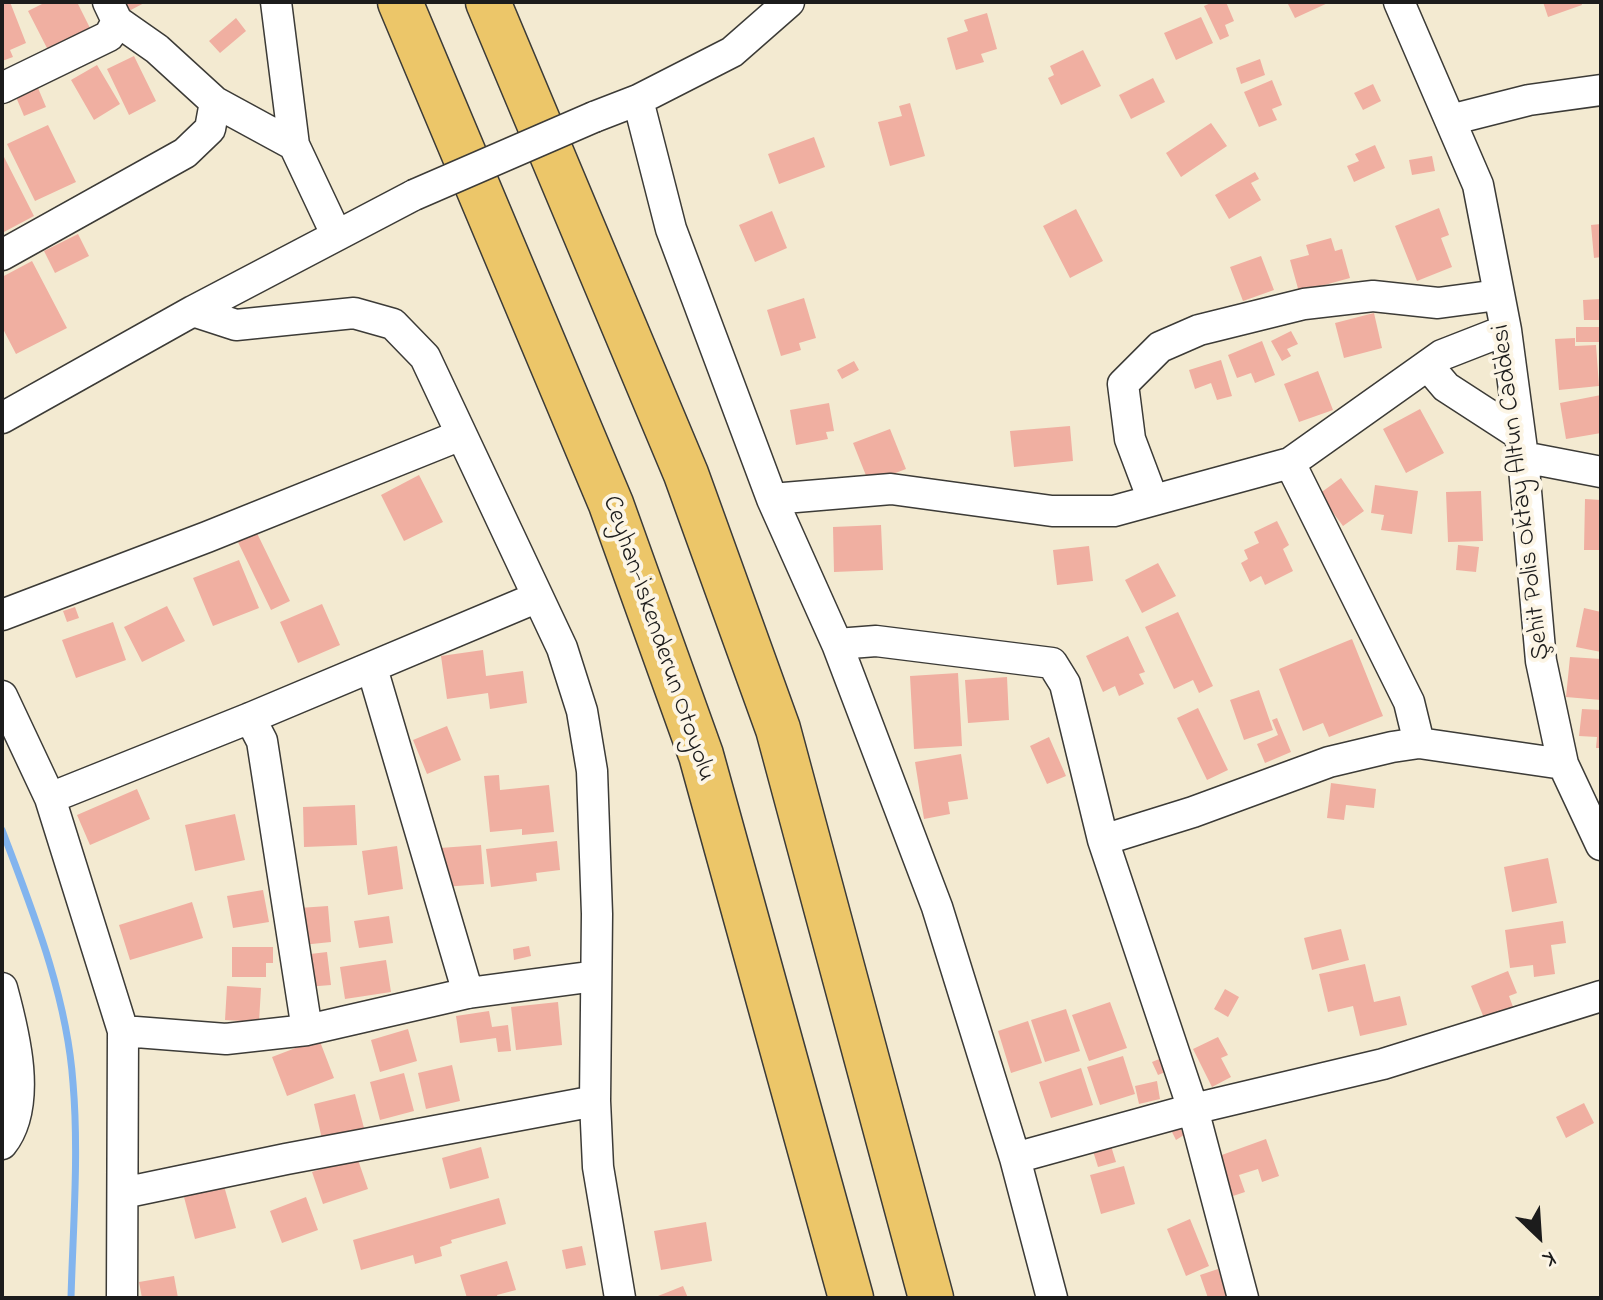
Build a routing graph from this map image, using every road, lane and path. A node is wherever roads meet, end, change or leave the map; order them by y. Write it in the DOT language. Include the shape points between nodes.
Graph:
graph roads {
  1 [pos="276,2"];
  2 [pos="400,2"];
  3 [pos="488,2"];
  4 [pos="789,2"];
  5 [pos="1399,2"];
  6 [pos="112,12"];
  7 [pos="2,88"];
  8 [pos="1601,90"];
  9 [pos="638,100"];
  10 [pos="215,102"];
  11 [pos="1450,120"];
  12 [pos="294,145"];
  13 [pos="336,234"];
  14 [pos="2,255"];
  15 [pos="1498,295"];
  16 [pos="193,311"];
  17 [pos="1506,330"];
  18 [pos="1429,367"];
  19 [pos="2,418"];
  20 [pos="461,435"];
  21 [pos="1522,446"];
  22 [pos="1290,463"];
  23 [pos="1601,472"];
  24 [pos="772,499"];
  25 [pos="1153,500"];
  26 [pos="538,597"];
  27 [pos="2,615"];
  28 [pos="837,644"];
  29 [pos="372,668"];
  30 [pos="2,696"];
  31 [pos="250,718"];
  32 [pos="1419,743"];
  33 [pos="1563,764"];
  34 [pos="50,798"];
  35 [pos="1103,840"];
  36 [pos="1601,845"];
  37 [pos="596,976"];
  38 [pos="2,988"];
  39 [pos="468,993"];
  40 [pos="1601,996"];
  41 [pos="307,1030"];
  42 [pos="123,1031"];
  43 [pos="595,1101"];
  44 [pos="1193,1109"];
  45 [pos="2,1144"];
  46 [pos="1015,1158"];
  47 [pos="123,1193"];
  48 [pos="610,1295"];
  49 [pos="122,1298"];
  50 [pos="851,1298"];
  51 [pos="931,1298"];
  52 [pos="1052,1298"];
  53 [pos="1243,1298"];
  1 -- 12 [label="street"];
  2 -- 50 [label="highway, Ceyhan-İskenderun Otoyolu" via="611,504 701,755"];
  3 -- 51 [label="highway" via="686,474 778,729"];
  4 -- 9 [label="street" via="732,52"];
  5 -- 11 [label="street, Şehit Polis Oktay Altun Caddesi"];
  6 -- 7 [label="street" via="109,36"];
  6 -- 10 [label="street"];
  8 -- 11 [label="street" via="1529,100"];
  9 -- 13 [label="street, bridge" via="414,195"];
  9 -- 24 [label="street" via="671,229"];
  10 -- 12 [label="street"];
  10 -- 14 [label="street" via="210,129 185,153"];
  11 -- 15 [label="street, Şehit Polis Oktay Altun Caddesi" via="1478,185"];
  12 -- 13 [label="street"];
  13 -- 16 [label="street"];
  15 -- 17 [label="street, Şehit Polis Oktay Altun Caddesi"];
  15 -- 25 [label="street" via="1438,303 1373,296 1304,304 1199,330 1160,347 1123,384 1130,439"];
  16 -- 19 [label="street"];
  16 -- 20 [label="street" via="236,325 354,313 393,324 425,357"];
  17 -- 18 [label="street" via="1442,355"];
  17 -- 21 [label="street, Şehit Polis Oktay Altun Caddesi"];
  18 -- 21 [label="street" via="1446,387"];
  18 -- 22 [label="street"];
  20 -- 26 [label="street"];
  20 -- 27 [label="street"];
  21 -- 23 [label="street"];
  21 -- 33 [label="street, Şehit Polis Oktay Altun Caddesi" via="1541,661"];
  22 -- 25 [label="street"];
  22 -- 32 [label="street" via="1409,702"];
  24 -- 25 [label="street" via="891,489 1052,511 1114,511"];
  24 -- 28 [label="street"];
  26 -- 29 [label="street"];
  26 -- 37 [label="street" via="562,648 582,711 592,771"];
  28 -- 35 [label="street" via="876,641 1052,663 1065,684"];
  28 -- 46 [label="street" via="937,907"];
  29 -- 31 [label="street"];
  29 -- 39 [label="street"];
  30 -- 34 [label="street"];
  31 -- 34 [label="street"];
  31 -- 41 [label="street" via="262,741"];
  32 -- 33 [label="street"];
  32 -- 35 [label="street" via="1329,762"];
  33 -- 36 [label="street, Şehit Polis Oktay Altun Caddesi"];
  34 -- 42 [label="street"];
  35 -- 44 [label="street"];
  37 -- 39 [label="street"];
  37 -- 43 [label="street"];
  38 -- 45 [label="street" via="15,1033 19,1102"];
  39 -- 41 [label="street"];
  40 -- 44 [label="street" via="1383,1064"];
  41 -- 42 [label="street" via="226,1039"];
  42 -- 47 [label="street"];
  43 -- 47 [label="street"];
  43 -- 48 [label="street"];
  44 -- 46 [label="street"];
  44 -- 53 [label="street"];
  46 -- 52 [label="street"];
  47 -- 49 [label="street"];
}
